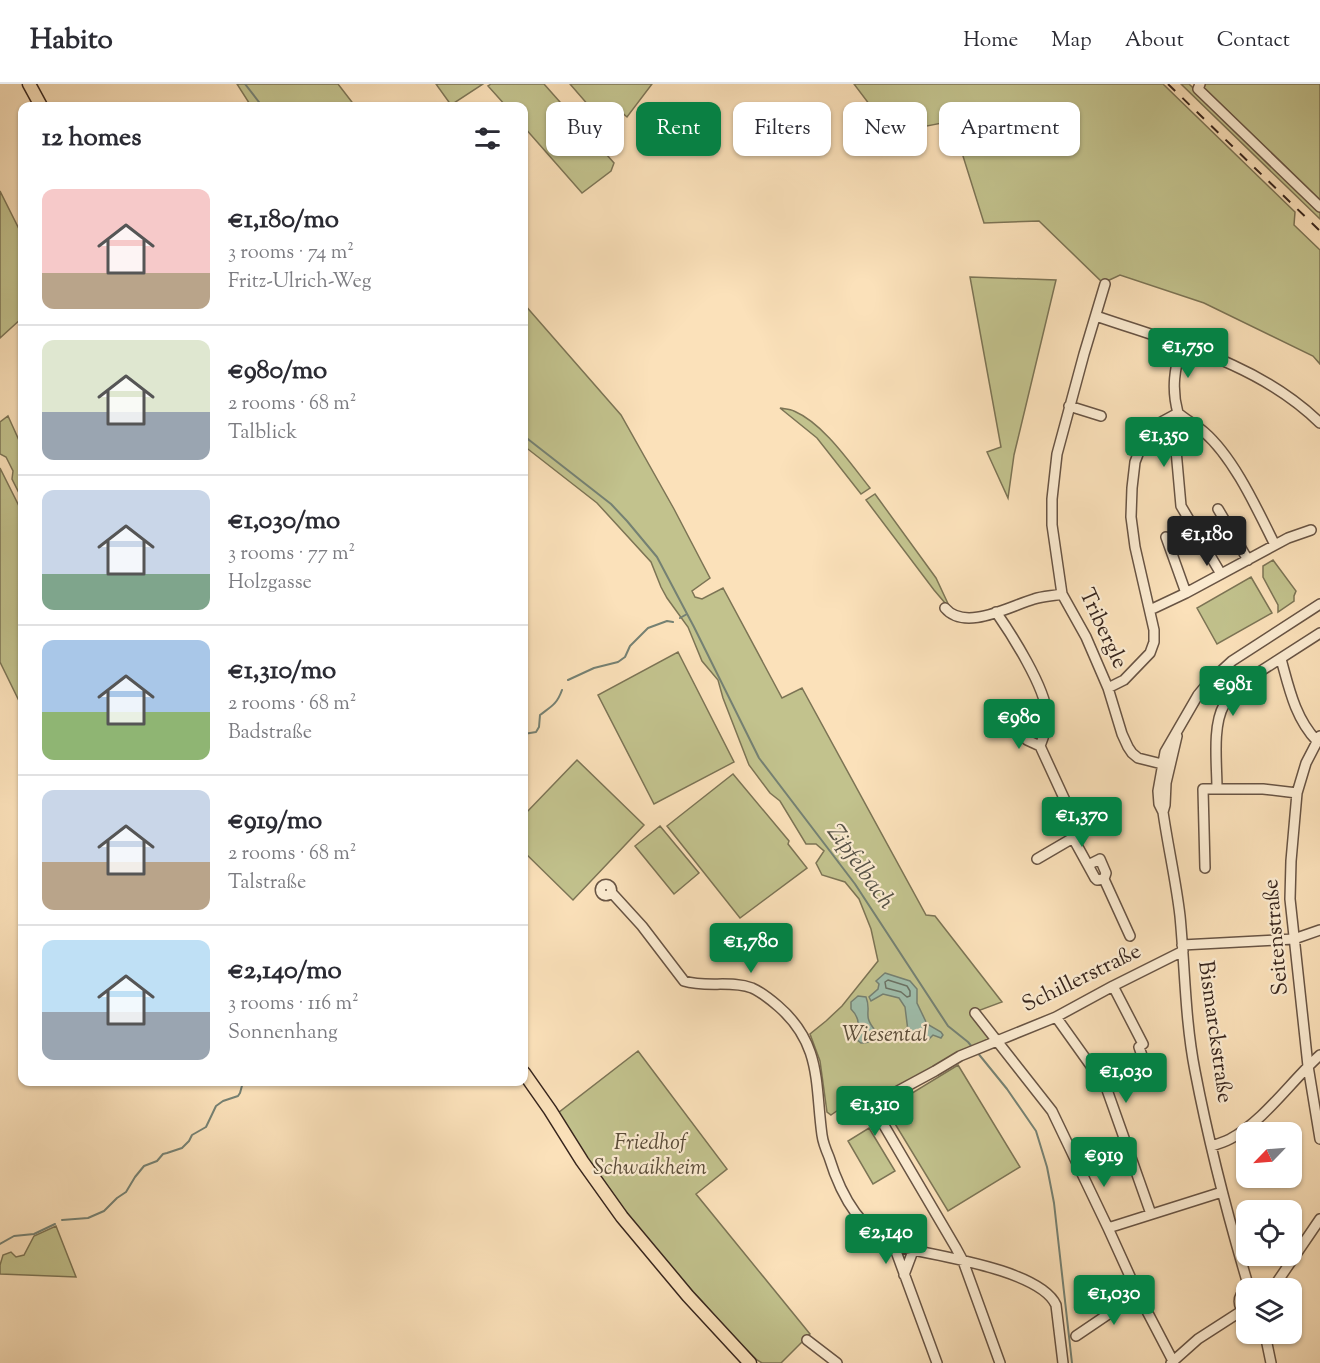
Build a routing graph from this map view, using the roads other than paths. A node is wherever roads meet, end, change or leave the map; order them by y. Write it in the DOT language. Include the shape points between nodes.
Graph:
graph roads {
  1 [pos="29,84"];
  2 [pos="1200,84"];
  3 [pos="39,102"];
  4 [pos="1320,207"];
  5 [pos="1106,284"];
  6 [pos="1096,316"];
  7 [pos="1181,345"];
  8 [pos="1069,406"];
  9 [pos="1178,413"];
  10 [pos="1101,416"];
  11 [pos="1163,421"];
  12 [pos="1320,423"];
  13 [pos="1218,509"];
  14 [pos="1311,530"];
  15 [pos="1166,537"];
  16 [pos="1275,545"];
  17 [pos="1248,560"];
  18 [pos="1221,574"];
  19 [pos="1186,593"];
  20 [pos="1062,594"];
  21 [pos="1320,604"];
  22 [pos="945,608"];
  23 [pos="1150,610"];
  24 [pos="996,612"];
  25 [pos="1320,633"];
  26 [pos="1281,659"];
  27 [pos="1108,688"];
  28 [pos="1007,722"];
  29 [pos="1318,738"];
  30 [pos="1040,746"];
  31 [pos="1166,765"];
  32 [pos="1217,789"];
  33 [pos="1297,793"];
  34 [pos="1114,814"];
  35 [pos="1072,838"];
  36 [pos="1037,859"];
  37 [pos="1205,868"];
  38 [pos="611,892"];
  39 [pos="1320,930"];
  40 [pos="1130,936"];
  41 [pos="1294,939"];
  42 [pos="1183,948"];
  43 [pos="1113,986"];
  44 [pos="975,1013"];
  45 [pos="1056,1017"];
  46 [pos="997,1040"];
  47 [pos="1320,1055"];
  48 [pos="1308,1066"];
  49 [pos="1146,1067"];
  50 [pos="528,1079"];
  51 [pos="1320,1139"];
  52 [pos="1212,1146"];
  53 [pos="1222,1192"];
  54 [pos="1151,1214"];
  55 [pos="1320,1220"];
  56 [pos="1108,1228"];
  57 [pos="894,1246"];
  58 [pos="913,1251"];
  59 [pos="963,1261"];
  60 [pos="903,1275"];
  61 [pos="1245,1278"];
  62 [pos="1280,1278"];
  63 [pos="1138,1294"];
  64 [pos="1236,1317"];
  65 [pos="1076,1336"];
  66 [pos="807,1340"];
  67 [pos="1267,1344"];
  68 [pos="1172,1362"];
  69 [pos="750,1363"];
  70 [pos="837,1363"];
  71 [pos="938,1363"];
  72 [pos="1000,1363"];
  73 [pos="1063,1363"];
  74 [pos="1271,1363"];
  1 -- 3 [label="main road"];
  2 -- 4 [label="street" via="1198,89"];
  5 -- 6 [label="street, Tribergle"];
  6 -- 7 [label="street"];
  6 -- 8 [label="street, Tribergle"];
  7 -- 9 [label="street" via="1175,369 1174,399"];
  7 -- 12 [label="street" via="1251,373"];
  8 -- 10 [label="street"];
  8 -- 20 [label="street, Tribergle" via="1057,454 1052,499"];
  9 -- 11 [label="street"];
  9 -- 16 [label="street" via="1203,431 1225,456"];
  11 -- 18 [label="street" via="1175,439 1181,506"];
  11 -- 23 [label="street" via="1145,436 1135,462 1132,488 1135,547"];
  13 -- 17 [label="street"];
  14 -- 16 [label="street"];
  15 -- 19 [label="street"];
  16 -- 17 [label="street"];
  17 -- 18 [label="street"];
  18 -- 19 [label="street"];
  19 -- 23 [label="street"];
  20 -- 24 [label="street" via="1035,598"];
  20 -- 27 [label="street, Tribergle"];
  21 -- 31 [label="street, Bismarckstraße" via="1219,671 1198,695 1177,732"];
  22 -- 24 [label="street" via="950,614 969,619"];
  23 -- 27 [label="street" via="1154,642 1150,653 1124,680"];
  24 -- 30 [label="street" via="1042,690 1047,714"];
  25 -- 26 [label="street"];
  26 -- 29 [label="street" via="1297,712"];
  26 -- 32 [label="street" via="1242,683 1223,706 1217,730"];
  27 -- 31 [label="street, Tribergle" via="1132,753"];
  28 -- 30 [label="street" via="1014,718 1028,740"];
  29 -- 33 [label="street, Seitenstraße"];
  30 -- 35 [label="street" via="1069,809"];
  31 -- 42 [label="street, Bismarckstraße" via="1163,812"];
  32 -- 33 [label="street"];
  32 -- 37 [label="street" via="1203,789"];
  33 -- 41 [label="street, Seitenstraße" via="1290,899"];
  34 -- 35 [label="street"];
  35 -- 36 [label="street"];
  35 -- 40 [label="street" via="1097,880 1104,879"];
  38 -- 57 [label="street" via="684,981 751,988 795,1022 811,1050 822,1137 841,1190 870,1230"];
  39 -- 41 [label="street, Schillerstraße"];
  41 -- 42 [label="street, Schillerstraße"];
  41 -- 48 [label="street, Seitenstraße"];
  42 -- 43 [label="street, Schillerstraße"];
  42 -- 52 [label="street, Bismarckstraße" via="1189,1031"];
  43 -- 45 [label="street, Schillerstraße"];
  43 -- 49 [label="street" via="1143,1044 1139,1047"];
  44 -- 46 [label="street"];
  45 -- 46 [label="street, Schillerstraße"];
  45 -- 54 [label="street" via="1106,1087"];
  46 -- 56 [label="street" via="1052,1111"];
  46 -- 59 [label="street, Schillerstraße" via="872,1105"];
  47 -- 48 [label="street"];
  48 -- 51 [label="street, Seitenstraße"];
  48 -- 52 [label="street" via="1254,1122 1228,1141"];
  50 -- 69 [label="main road" via="622,1217"];
  52 -- 53 [label="street, Bismarckstraße"];
  53 -- 54 [label="street"];
  53 -- 61 [label="street, Bismarckstraße"];
  54 -- 56 [label="street"];
  55 -- 62 [label="street"];
  56 -- 63 [label="street"];
  57 -- 58 [label="street"];
  57 -- 60 [label="street"];
  58 -- 59 [label="street"];
  58 -- 60 [label="street"];
  59 -- 72 [label="street"];
  59 -- 73 [label="street" via="1017,1277 1048,1293 1056,1305"];
  60 -- 71 [label="street"];
  63 -- 65 [label="street"];
  63 -- 68 [label="street"];
  64 -- 68 [label="street" via="1198,1340"];
  66 -- 70 [label="street"];
  67 -- 74 [label="street"];
}
